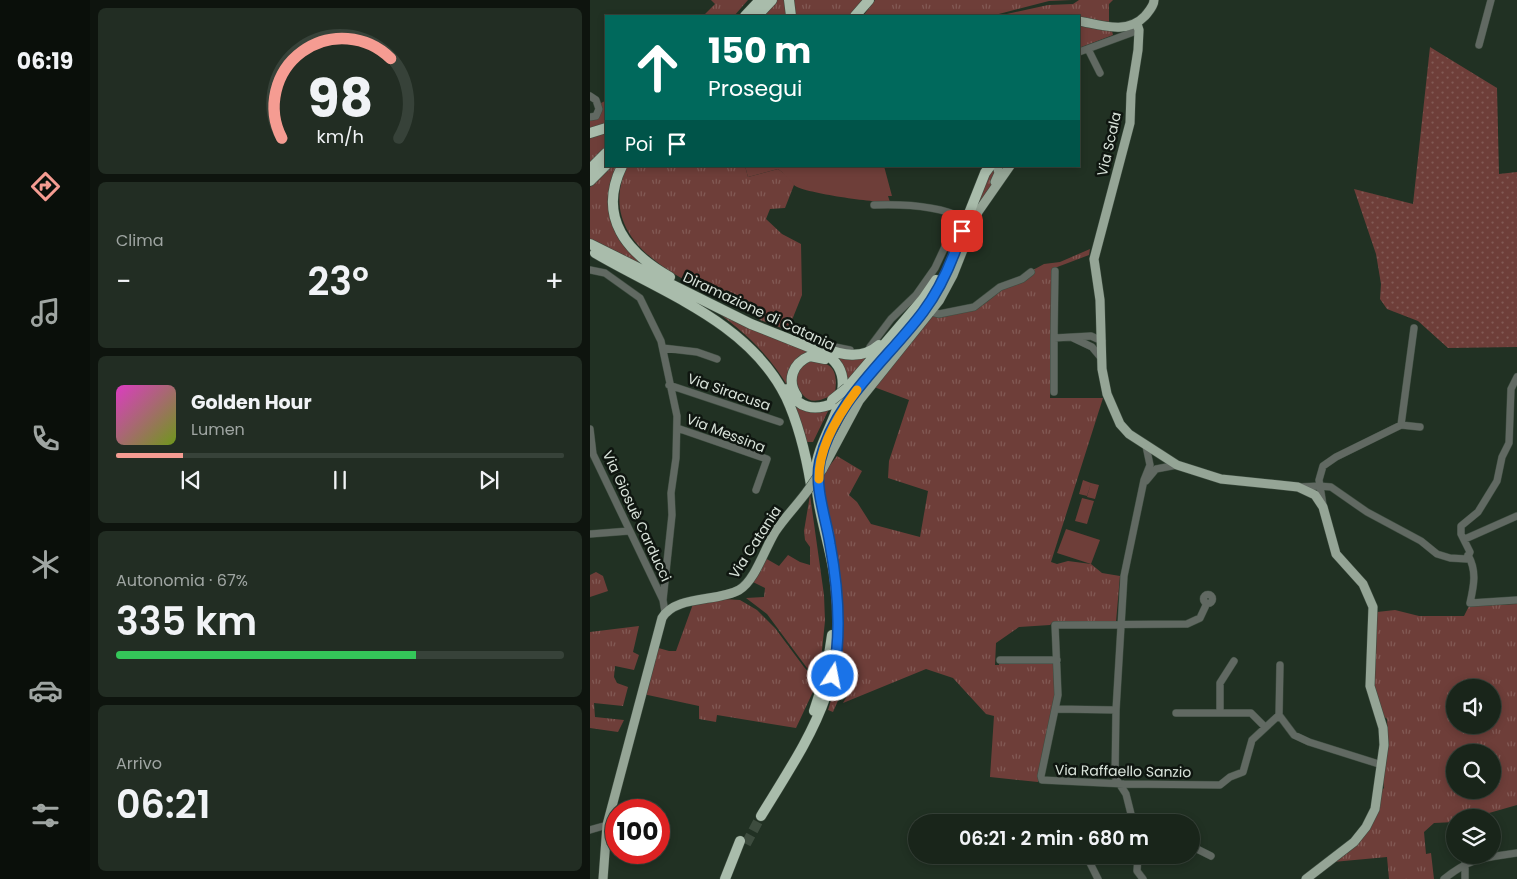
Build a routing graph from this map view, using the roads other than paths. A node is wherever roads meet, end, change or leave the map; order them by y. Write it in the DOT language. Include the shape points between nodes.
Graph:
graph roads {
  1 [pos="752,0"];
  2 [pos="760,0"];
  3 [pos="772,0"];
  4 [pos="789,0"];
  5 [pos="870,0"];
  6 [pos="1155,0"];
  7 [pos="1491,0"];
  8 [pos="739,15"];
  9 [pos="746,15"];
  10 [pos="758,15"];
  11 [pos="791,15"];
  12 [pos="856,15"];
  13 [pos="860,15"];
  14 [pos="1080,21"];
  15 [pos="1138,27"];
  16 [pos="1479,45"];
  17 [pos="1088,49"];
  18 [pos="1080,52"];
  19 [pos="1100,73"];
  20 [pos="593,98"];
  21 [pos="590,117"];
  22 [pos="605,128"];
  23 [pos="590,133"];
  24 [pos="605,154"];
  25 [pos="605,165"];
  26 [pos="622,167"];
  27 [pos="984,167"];
  28 [pos="989,167"];
  29 [pos="997,167"];
  30 [pos="1009,167"];
  31 [pos="590,169"];
  32 [pos="590,181"];
  33 [pos="985,200"];
  34 [pos="874,205"];
  35 [pos="963,223"];
  36 [pos="590,244"];
  37 [pos="590,250"];
  38 [pos="590,258"];
  39 [pos="590,270"];
  40 [pos="1055,271"];
  41 [pos="1031,272"];
  42 [pos="677,288"];
  43 [pos="706,298"];
  44 [pos="931,312"];
  45 [pos="731,314"];
  46 [pos="905,320"];
  47 [pos="1101,323"];
  48 [pos="1414,328"];
  49 [pos="801,332"];
  50 [pos="737,336"];
  51 [pos="1091,336"];
  52 [pos="1054,338"];
  53 [pos="1073,338"];
  54 [pos="1102,341"];
  55 [pos="1088,345"];
  56 [pos="663,348"];
  57 [pos="1102,358"];
  58 [pos="717,359"];
  59 [pos="1517,377"];
  60 [pos="670,385"];
  61 [pos="846,391"];
  62 [pos="1054,392"];
  63 [pos="833,401"];
  64 [pos="780,422"];
  65 [pos="1401,425"];
  66 [pos="1420,427"];
  67 [pos="677,428"];
  68 [pos="590,430"];
  69 [pos="1513,435"];
  70 [pos="1146,446"];
  71 [pos="592,454"];
  72 [pos="1160,456"];
  73 [pos="1177,465"];
  74 [pos="1153,467"];
  75 [pos="756,490"];
  76 [pos="1319,491"];
  77 [pos="816,502"];
  78 [pos="1517,516"];
  79 [pos="629,531"];
  80 [pos="590,534"];
  81 [pos="1466,539"];
  82 [pos="1468,555"];
  83 [pos="833,570"];
  84 [pos="663,600"];
  85 [pos="1517,600"];
  86 [pos="1208,603"];
  87 [pos="665,612"];
  88 [pos="1119,625"];
  89 [pos="1000,660"];
  90 [pos="1057,660"];
  91 [pos="1234,661"];
  92 [pos="1280,664"];
  93 [pos="1056,709"];
  94 [pos="1116,710"];
  95 [pos="1176,713"];
  96 [pos="1220,713"];
  97 [pos="1279,715"];
  98 [pos="1265,726"];
  99 [pos="1382,765"];
  100 [pos="1117,783"];
  101 [pos="614,799"];
  102 [pos="1131,814"];
  103 [pos="605,826"];
  104 [pos="590,830"];
  105 [pos="1200,851"];
  106 [pos="605,852"];
  107 [pos="1517,853"];
  108 [pos="1210,856"];
  109 [pos="1501,856"];
  110 [pos="1090,864"];
  111 [pos="1137,864"];
  112 [pos="1464,864"];
  113 [pos="1465,864"];
  114 [pos="603,879"];
  115 [pos="725,879"];
  116 [pos="732,879"];
  117 [pos="1098,879"];
  118 [pos="1140,879"];
  119 [pos="1306,879"];
  120 [pos="1444,879"];
  121 [pos="1466,879"];
  1 -- 8 [label="highway"];
  2 -- 9 [label="highway"];
  3 -- 10 [label="highway"];
  4 -- 11 [label="highway"];
  5 -- 12 [label="highway"];
  5 -- 13 [label="highway"];
  6 -- 15 [label="main road"];
  7 -- 16 [label="street"];
  14 -- 15 [label="main road" via="1117,28"];
  15 -- 17 [label="street"];
  15 -- 47 [label="main road, Via Scala" via="1130,123 1096,248"];
  17 -- 18 [label="street"];
  17 -- 19 [label="street"];
  20 -- 21 [label="street" via="599,104 598,114"];
  22 -- 23 [label="highway"];
  24 -- 31 [label="highway"];
  25 -- 32 [label="highway"];
  26 -- 43 [label="highway" via="614,188 614,202 616,221 624,239 648,264"];
  27 -- 35 [label="highway"];
  28 -- 35 [label="highway"];
  29 -- 33 [label="main road" via="999,176"];
  30 -- 33 [label="main road, Via Catania"];
  33 -- 44 [label="main road, Via Catania" via="953,275"];
  34 -- 35 [label="street" via="942,210"];
  35 -- 46 [label="highway" via="941,271"];
  35 -- 49 [label="street" via="957,221 935,268 870,347 845,349"];
  35 -- 61 [label="highway" via="945,270 932,291"];
  35 -- 83 [label="highway" via="954,256 932,299 850,399 823,452 819,477"];
  36 -- 42 [label="highway, Diramazione di Catania"];
  37 -- 50 [label="highway, Diramazione di Catania" via="708,316"];
  37 -- 63 [label="highway" via="710,311 732,326 764,355 799,403 813,408"];
  38 -- 50 [label="highway"];
  39 -- 56 [label="street" via="605,273 640,298"];
  40 -- 52 [label="street"];
  41 -- 44 [label="street" via="1000,287 974,306 940,314"];
  42 -- 43 [label="highway"];
  42 -- 45 [label="highway, Diramazione di Catania"];
  43 -- 45 [label="highway"];
  43 -- 46 [label="highway" via="843,354 864,354 874,350"];
  44 -- 87 [label="main road, Via Catania, bridge" via="859,401 822,470 776,532 745,586 732,593 700,599"];
  45 -- 83 [label="highway, Diramazione di Catania" via="824,353 840,368 842,394 821,445 816,469"];
  46 -- 61 [label="highway"];
  47 -- 51 [label="street"];
  47 -- 54 [label="main road, Via Scala"];
  48 -- 65 [label="street"];
  50 -- 77 [label="highway, Diramazione di Catania" via="761,359 786,398 800,434"];
  51 -- 53 [label="street"];
  51 -- 54 [label="street"];
  52 -- 53 [label="street"];
  52 -- 62 [label="street"];
  53 -- 55 [label="street"];
  54 -- 55 [label="street"];
  54 -- 57 [label="main road, Via Scala"];
  55 -- 57 [label="street"];
  56 -- 58 [label="street" via="697,352"];
  56 -- 60 [label="street"];
  57 -- 70 [label="main road, Via Scala" via="1104,386 1120,424"];
  59 -- 69 [label="street" via="1511,388"];
  60 -- 64 [label="street, Via Siracusa"];
  60 -- 67 [label="street"];
  61 -- 63 [label="highway, bridge"];
  63 -- 77 [label="highway" via="814,404 798,398 792,381 799,362 810,356 822,358 832,366 838,379 835,401 814,456 812,468"];
  65 -- 66 [label="street"];
  65 -- 76 [label="street" via="1328,461 1319,474"];
  67 -- 75 [label="street, Via Messina" via="767,459"];
  67 -- 84 [label="street"];
  68 -- 71 [label="street, Via Giosuè Carducci"];
  69 -- 81 [label="street" via="1497,481 1478,512 1461,526 1461,534"];
  70 -- 72 [label="main road, Via Scala"];
  70 -- 74 [label="street"];
  71 -- 79 [label="street, Via Giosuè Carducci"];
  72 -- 73 [label="main road, Via Scala"];
  72 -- 74 [label="street"];
  73 -- 74 [label="street"];
  73 -- 76 [label="main road, Via Scala" via="1220,479"];
  74 -- 88 [label="street" via="1143,488 1124,576"];
  76 -- 82 [label="street" via="1331,487 1438,554 1466,559"];
  76 -- 99 [label="main road" via="1336,554 1364,584 1371,600 1374,618 1370,686 1384,737"];
  77 -- 83 [label="highway, Diramazione di Catania" via="831,606 832,638 828,664 807,725 758,815 813,728 829,690 839,630"];
  78 -- 81 [label="street"];
  79 -- 80 [label="street"];
  79 -- 84 [label="street, Via Giosuè Carducci"];
  81 -- 82 [label="street"];
  82 -- 85 [label="street" via="1474,565 1475,576 1470,603"];
  84 -- 87 [label="street, Via Giosuè Carducci"];
  86 -- 88 [label="street, Via Raffaello Sanzio" via="1200,618 1192,623"];
  87 -- 101 [label="main road" via="654,642"];
  88 -- 90 [label="street, Via Raffaello Sanzio" via="1055,625"];
  88 -- 94 [label="street"];
  89 -- 90 [label="street"];
  90 -- 93 [label="street, Via Raffaello Sanzio" via="1059,689"];
  91 -- 96 [label="street" via="1220,683"];
  92 -- 97 [label="street"];
  93 -- 94 [label="street"];
  93 -- 100 [label="street, Via Raffaello Sanzio" via="1042,780"];
  94 -- 100 [label="street"];
  95 -- 96 [label="street"];
  96 -- 98 [label="street" via="1251,713"];
  97 -- 98 [label="street, Via Raffaello Sanzio"];
  97 -- 99 [label="street" via="1294,735"];
  98 -- 100 [label="street, Via Raffaello Sanzio" via="1252,740 1244,772 1220,785"];
  99 -- 119 [label="main road" via="1375,809 1366,826 1354,842"];
  100 -- 102 [label="street" via="1126,794"];
  103 -- 104 [label="street"];
  105 -- 108 [label="street"];
  106 -- 114 [label="main road"];
  107 -- 109 [label="street"];
  110 -- 117 [label="street"];
  111 -- 118 [label="street"];
  112 -- 120 [label="street"];
  113 -- 121 [label="street"];
  115 -- 116 [label="highway" via="743,843"];
}
